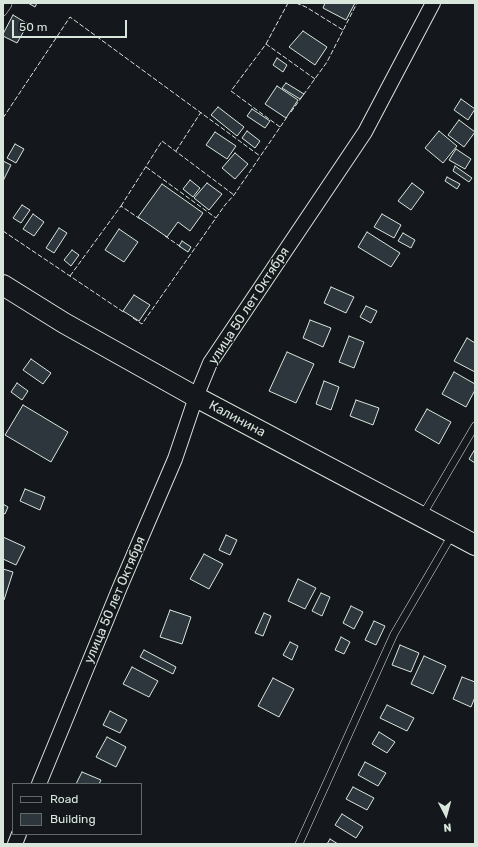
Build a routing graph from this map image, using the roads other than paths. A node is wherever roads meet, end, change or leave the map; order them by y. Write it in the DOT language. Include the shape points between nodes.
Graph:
graph roads {
  1 [pos="432,3"];
  2 [pos="8,5"];
  3 [pos="3,12"];
  4 [pos="3,285"];
  5 [pos="196,397"];
  6 [pos="475,426"];
  7 [pos="422,517"];
  8 [pos="453,533"];
  9 [pos="475,545"];
  10 [pos="39,783"];
  11 [pos="299,844"];
  1 -- 5 [label="street, улица 50 лет Октября" via="365,132 210,363"];
  2 -- 3 [label="lane"];
  4 -- 5 [label="street, Калинина" via="64,323"];
  5 -- 7 [label="street, Калинина"];
  5 -- 10 [label="street, улица 50 лет Октября" via="175,459"];
  6 -- 7 [label="lane"];
  7 -- 8 [label="street, Калинина"];
  8 -- 9 [label="street, Калинина"];
  8 -- 11 [label="lane" via="394,634"];
}
